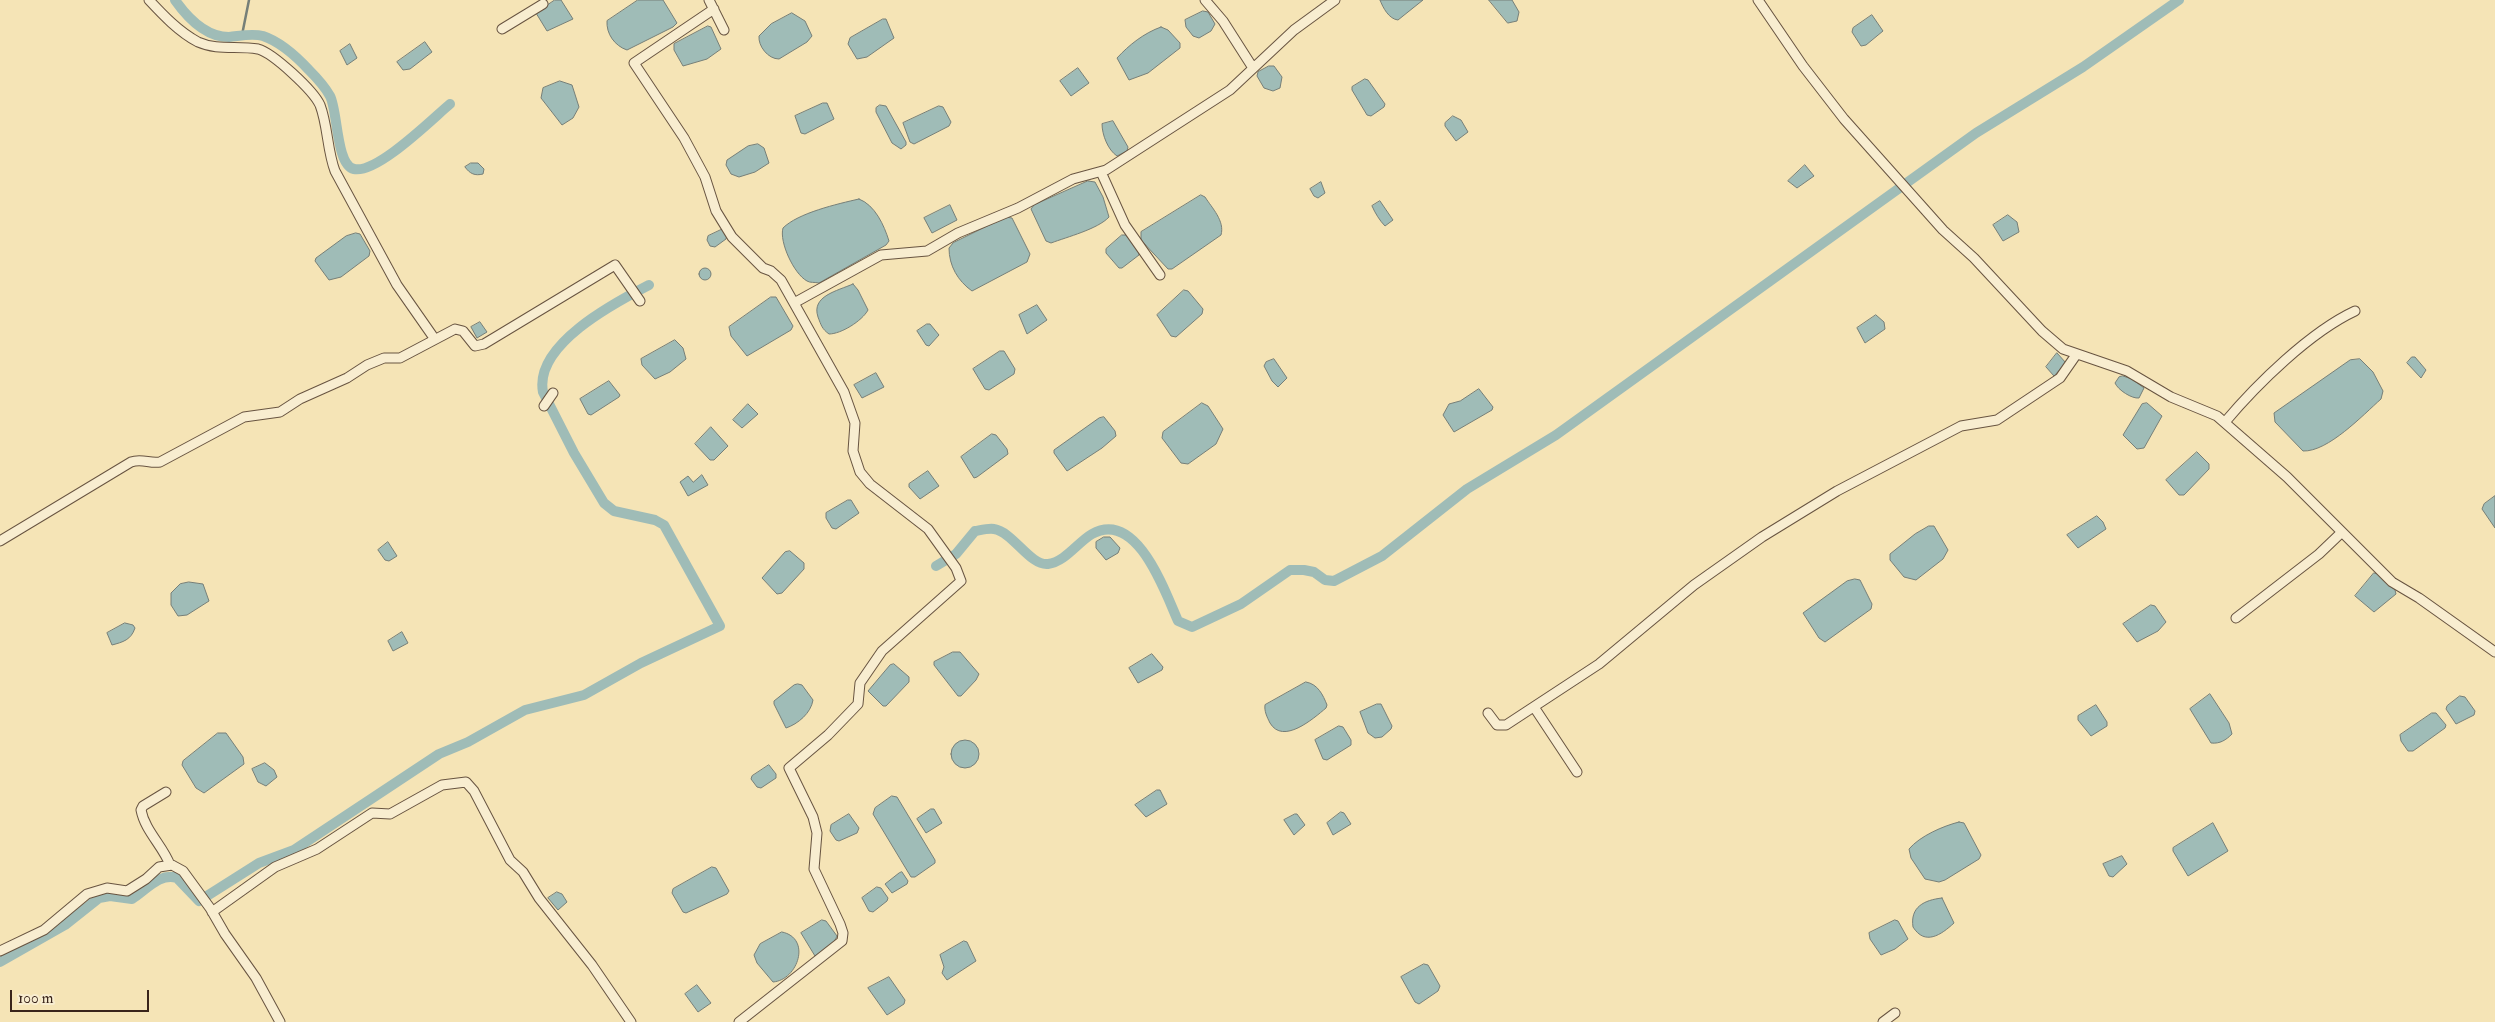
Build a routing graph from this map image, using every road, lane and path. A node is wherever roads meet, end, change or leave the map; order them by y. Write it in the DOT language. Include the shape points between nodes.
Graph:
graph roads {
  1 [pos="149,0"];
  2 [pos="709,0"];
  3 [pos="1205,0"];
  4 [pos="1335,0"];
  5 [pos="1761,1"];
  6 [pos="543,4"];
  7 [pos="714,10"];
  8 [pos="502,29"];
  9 [pos="724,30"];
  10 [pos="1253,68"];
  11 [pos="1101,172"];
  12 [pos="1160,275"];
  13 [pos="640,301"];
  14 [pos="794,303"];
  15 [pos="2355,311"];
  16 [pos="434,338"];
  17 [pos="2076,355"];
  18 [pos="553,393"];
  19 [pos="544,406"];
  20 [pos="2225,422"];
  21 [pos="2342,532"];
  22 [pos="0,541"];
  23 [pos="2236,618"];
  24 [pos="2495,652"];
  25 [pos="1534,707"];
  26 [pos="1488,713"];
  27 [pos="1577,772"];
  28 [pos="166,792"];
  29 [pos="170,866"];
  30 [pos="211,910"];
  31 [pos="0,951"];
  32 [pos="1895,1013"];
  33 [pos="280,1022"];
  34 [pos="631,1022"];
  35 [pos="739,1022"];
  36 [pos="1883,1022"];
  1 -- 16 [label="street" via="198,42 260,50 271,56 313,95 323,116 335,171 389,271"];
  2 -- 7 [label="street"];
  3 -- 10 [label="street"];
  4 -- 10 [label="street" via="1294,30"];
  5 -- 17 [label="street" via="1832,104 1898,180 2042,331 2063,349"];
  6 -- 8 [label="street"];
  7 -- 9 [label="street"];
  7 -- 14 [label="street" via="634,63 684,138 705,177 716,211 732,236 762,268 781,280"];
  10 -- 11 [label="street" via="1217,98"];
  11 -- 12 [label="street" via="1125,225"];
  11 -- 14 [label="street" via="1073,179 927,251 881,255"];
  13 -- 16 [label="street" via="615,265 484,344 475,346 460,328"];
  14 -- 35 [label="street" via="844,392 854,423 853,451 860,472 870,484 916,518 943,549 961,581 893,639 860,683 858,704 828,736 789,768 813,817 817,833 814,869 840,924 842,941"];
  15 -- 20 [label="street" via="2339,318 2296,352"];
  16 -- 22 [label="street" via="400,358 384,358 367,364 347,378 300,399 280,412 244,417 160,462 140,459 131,462"];
  17 -- 20 [label="street" via="2127,371"];
  17 -- 25 [label="street" via="2060,378 1997,420 1961,426 1837,491 1762,537 1694,585 1599,664"];
  18 -- 19 [label="street"];
  20 -- 21 [label="street"];
  21 -- 23 [label="street" via="2319,554"];
  21 -- 24 [label="street" via="2392,582 2420,598"];
  25 -- 26 [label="street" via="1501,726"];
  25 -- 27 [label="street"];
  28 -- 29 [label="street" via="141,810 146,826 163,849"];
  29 -- 30 [label="street" via="183,871"];
  29 -- 31 [label="street" via="159,867 126,891 106,888 87,894 44,930"];
  30 -- 33 [label="street" via="256,978"];
  30 -- 34 [label="street" via="276,867 317,849 372,814 390,814 442,786 466,782 474,791 510,860 523,872 538,898 592,965"];
  32 -- 36 [label="street"];
}
